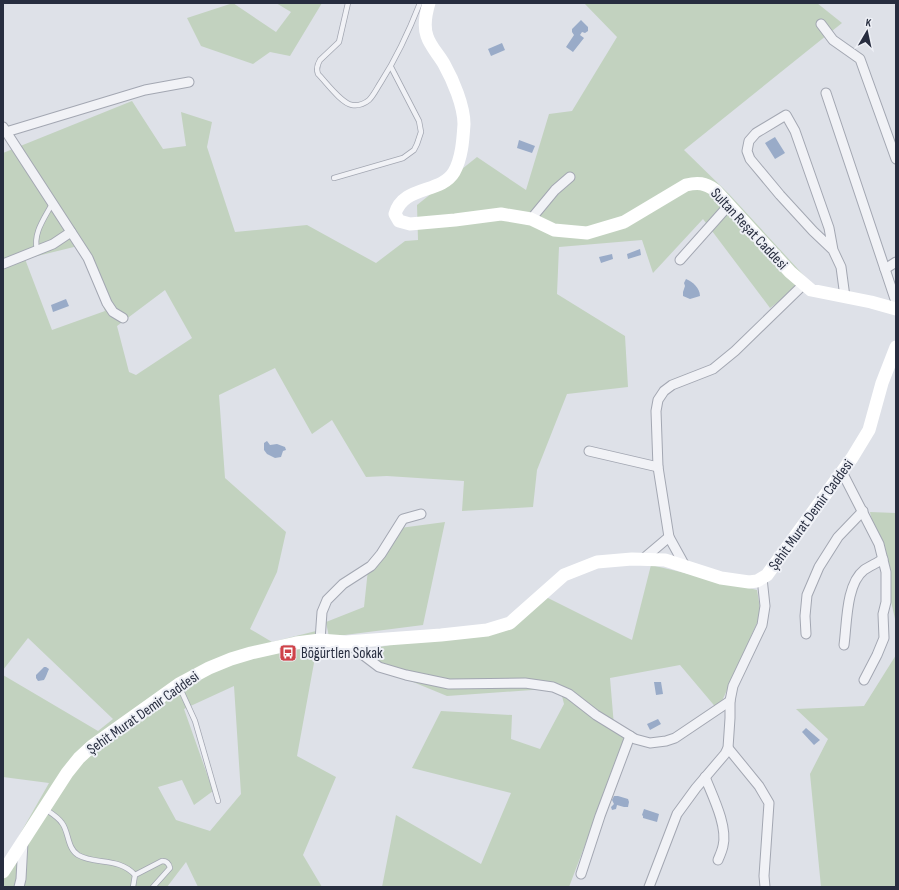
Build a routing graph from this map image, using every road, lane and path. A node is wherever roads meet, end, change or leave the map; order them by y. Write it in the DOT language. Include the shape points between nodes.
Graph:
graph roads {
  1 [pos="348,3"];
  2 [pos="420,3"];
  3 [pos="429,3"];
  4 [pos="821,24"];
  5 [pos="391,66"];
  6 [pos="189,82"];
  7 [pos="826,93"];
  8 [pos="5,130"];
  9 [pos="896,159"];
  10 [pos="570,177"];
  11 [pos="334,178"];
  12 [pos="52,204"];
  13 [pos="729,205"];
  14 [pos="531,219"];
  15 [pos="71,232"];
  16 [pos="37,250"];
  17 [pos="833,250"];
  18 [pos="680,260"];
  19 [pos="896,262"];
  20 [pos="3,264"];
  21 [pos="885,269"];
  22 [pos="804,284"];
  23 [pos="845,297"];
  24 [pos="896,302"];
  25 [pos="896,310"];
  26 [pos="123,318"];
  27 [pos="896,346"];
  28 [pos="893,360"];
  29 [pos="589,451"];
  30 [pos="658,468"];
  31 [pos="842,472"];
  32 [pos="863,511"];
  33 [pos="421,514"];
  34 [pos="668,537"];
  35 [pos="642,559"];
  36 [pos="883,559"];
  37 [pos="685,566"];
  38 [pos="762,578"];
  39 [pos="806,634"];
  40 [pos="320,640"];
  41 [pos="346,642"];
  42 [pos="844,645"];
  43 [pos="864,680"];
  44 [pos="178,684"];
  45 [pos="730,701"];
  46 [pos="630,736"];
  47 [pos="728,748"];
  48 [pos="705,777"];
  49 [pos="218,801"];
  50 [pos="44,808"];
  51 [pos="23,841"];
  52 [pos="718,860"];
  53 [pos="3,872"];
  54 [pos="581,874"];
  55 [pos="135,875"];
  56 [pos="19,887"];
  57 [pos="133,887"];
  58 [pos="153,887"];
  59 [pos="649,887"];
  60 [pos="765,887"];
  1 -- 5 [label="lane" via="339,42 318,63 318,74 343,100 358,106 370,99"];
  2 -- 5 [label="lane" via="410,30"];
  3 -- 14 [label="street, Sultan Reşat Caddesi" via="425,18 427,36 445,66 461,102 464,123 460,159 454,173 443,183 401,201 395,214 404,223 410,224 501,214"];
  4 -- 9 [label="street" via="834,40 860,59"];
  5 -- 11 [label="lane" via="419,121 421,132 418,144 403,158"];
  6 -- 8 [label="street" via="145,90"];
  7 -- 21 [label="street"];
  8 -- 12 [label="street"];
  10 -- 14 [label="street" via="555,190"];
  12 -- 15 [label="street"];
  12 -- 16 [label="lane" via="38,230"];
  13 -- 14 [label="street, Sultan Reşat Caddesi" via="707,184 696,182 686,185 624,222 587,233 554,230"];
  13 -- 18 [label="street"];
  13 -- 22 [label="street, Sultan Reşat Caddesi"];
  15 -- 16 [label="street" via="54,244"];
  15 -- 26 [label="street" via="91,264 107,304 113,312"];
  16 -- 20 [label="street"];
  17 -- 17 [label="street" via="780,195 750,159 747,151 749,141 756,133 786,115 795,131 829,228"];
  17 -- 23 [label="street" via="841,267"];
  19 -- 21 [label="street"];
  21 -- 24 [label="street"];
  22 -- 23 [label="street, Sultan Reşat Caddesi" via="810,290"];
  22 -- 30 [label="street" via="713,369 672,385 664,391 658,400 656,411"];
  23 -- 25 [label="street, Sultan Reşat Caddesi"];
  27 -- 28 [label="street, Şehit Murat Demir Caddesi"];
  28 -- 31 [label="street, Şehit Murat Demir Caddesi" via="882,383 869,430"];
  29 -- 30 [label="street"];
  30 -- 34 [label="street"];
  31 -- 32 [label="street"];
  31 -- 38 [label="street, Şehit Murat Demir Caddesi" via="767,575"];
  32 -- 36 [label="street" via="879,544"];
  32 -- 39 [label="street" via="838,537 818,567 807,595"];
  33 -- 40 [label="street" via="403,519 382,554 371,566 343,584 328,600 322,612"];
  34 -- 35 [label="street"];
  34 -- 37 [label="street"];
  35 -- 37 [label="street, Şehit Murat Demir Caddesi" via="665,560"];
  35 -- 41 [label="street, Şehit Murat Demir Caddesi" via="597,562 564,575 510,623 487,630"];
  36 -- 42 [label="street" via="863,571 853,583"];
  36 -- 43 [label="street" via="886,572 884,638"];
  37 -- 38 [label="street, Şehit Murat Demir Caddesi" via="722,578 749,582"];
  38 -- 45 [label="street" via="765,606 762,625 733,686"];
  40 -- 41 [label="street, Şehit Murat Demir Caddesi"];
  40 -- 44 [label="street, Şehit Murat Demir Caddesi" via="251,652 209,668"];
  41 -- 46 [label="street" via="379,667 442,683 524,683 553,687 569,694"];
  44 -- 49 [label="lane" via="195,721"];
  44 -- 50 [label="street, Şehit Murat Demir Caddesi" via="92,746 67,773"];
  45 -- 46 [label="street" via="671,740 650,743"];
  45 -- 47 [label="street"];
  46 -- 54 [label="street"];
  47 -- 48 [label="street"];
  47 -- 60 [label="street" via="759,786 769,803"];
  48 -- 52 [label="street" via="724,834 724,845"];
  48 -- 59 [label="street" via="677,814"];
  50 -- 51 [label="street, Şehit Murat Demir Caddesi"];
  50 -- 55 [label="lane" via="63,824 75,853 82,857 121,865"];
  51 -- 53 [label="street, Şehit Murat Demir Caddesi"];
  51 -- 56 [label="street" via="22,879"];
  55 -- 57 [label="lane"];
  55 -- 58 [label="lane" via="162,861 166,862 170,868"];
}
